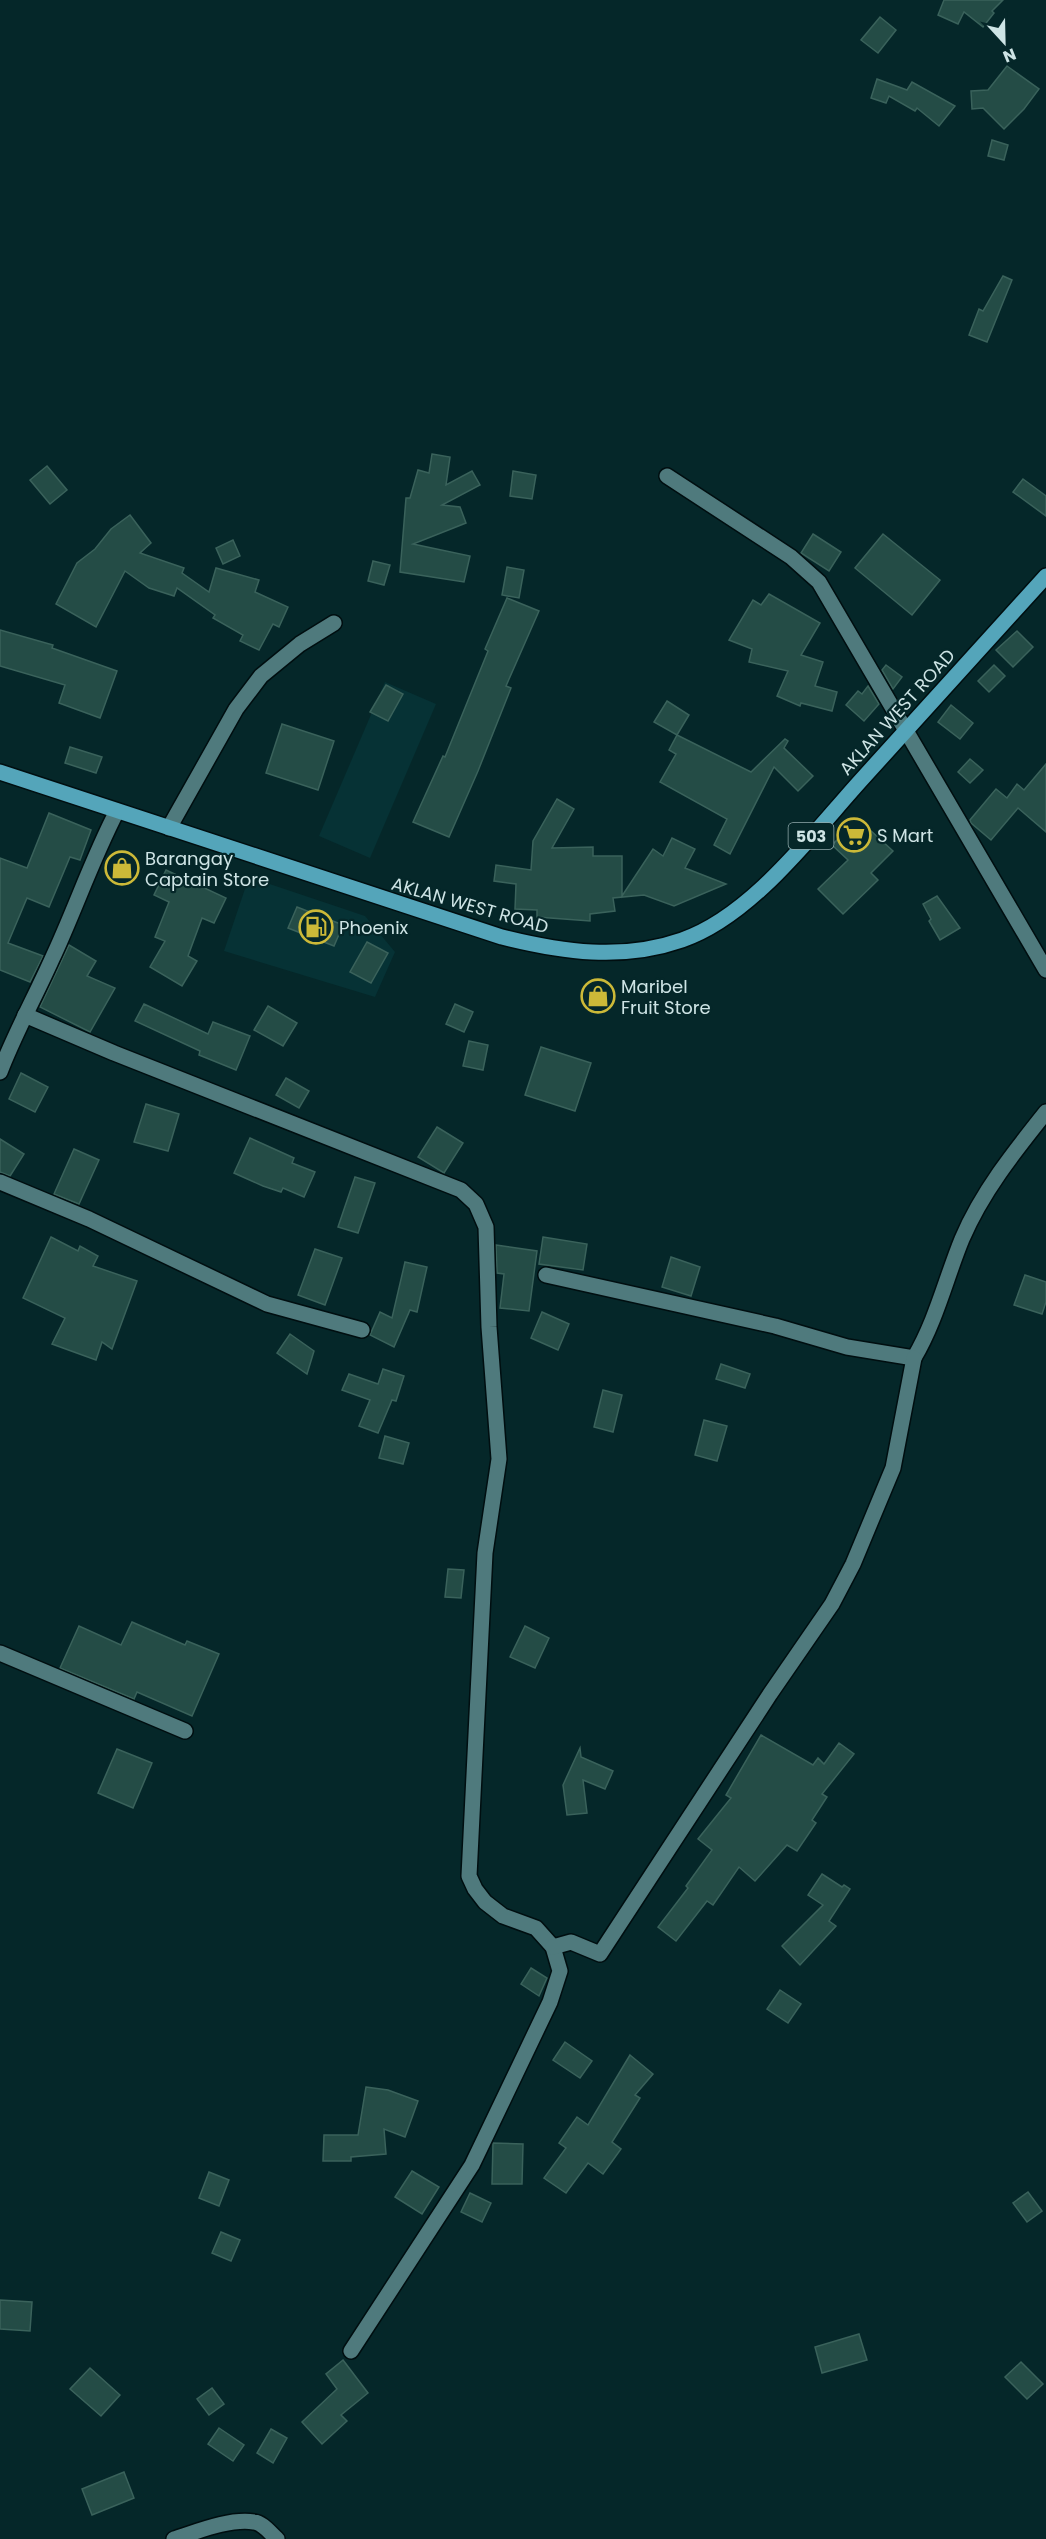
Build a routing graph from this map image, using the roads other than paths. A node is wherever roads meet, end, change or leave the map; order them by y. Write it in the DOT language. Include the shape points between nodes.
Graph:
graph roads {
  1 [pos="667,476"];
  2 [pos="1046,576"];
  3 [pos="334,623"];
  4 [pos="906,732"];
  5 [pos="0,772"];
  6 [pos="117,811"];
  7 [pos="169,828"];
  8 [pos="1046,970"];
  9 [pos="25,1015"];
  10 [pos="0,1072"];
  11 [pos="1046,1112"];
  12 [pos="0,1182"];
  13 [pos="546,1275"];
  14 [pos="362,1330"];
  15 [pos="914,1358"];
  16 [pos="0,1653"];
  17 [pos="185,1731"];
  18 [pos="553,1947"];
  19 [pos="351,2350"];
  20 [pos="174,2539"];
  21 [pos="277,2539"];
  1 -- 4 [label="street" via="791,557 819,582"];
  2 -- 4 [label="main road, AKLAN WEST ROAD / 503"];
  3 -- 7 [label="street" via="261,676 236,709"];
  4 -- 7 [label="main road, AKLAN WEST ROAD / 503" via="741,907 682,940 643,950 551,949 502,937"];
  4 -- 8 [label="street"];
  5 -- 6 [label="main road, AKLAN WEST ROAD / 503"];
  6 -- 7 [label="main road, AKLAN WEST ROAD / 503"];
  6 -- 9 [label="street"];
  9 -- 10 [label="street"];
  9 -- 18 [label="street" via="428,1176 461,1190 476,1204 486,1227 499,1459 485,1553 470,1876 485,1902 503,1916 536,1928"];
  11 -- 15 [label="street" via="1002,1167 963,1236 930,1328"];
  12 -- 14 [label="street" via="89,1219 267,1304"];
  13 -- 15 [label="street" via="775,1326 847,1347"];
  15 -- 18 [label="street" via="893,1468 832,1604 600,1954 571,1942"];
  16 -- 17 [label="street"];
  18 -- 19 [label="street" via="560,1971 550,2002 472,2165"];
  20 -- 21 [label="street" via="215,2526 254,2522"];
}
